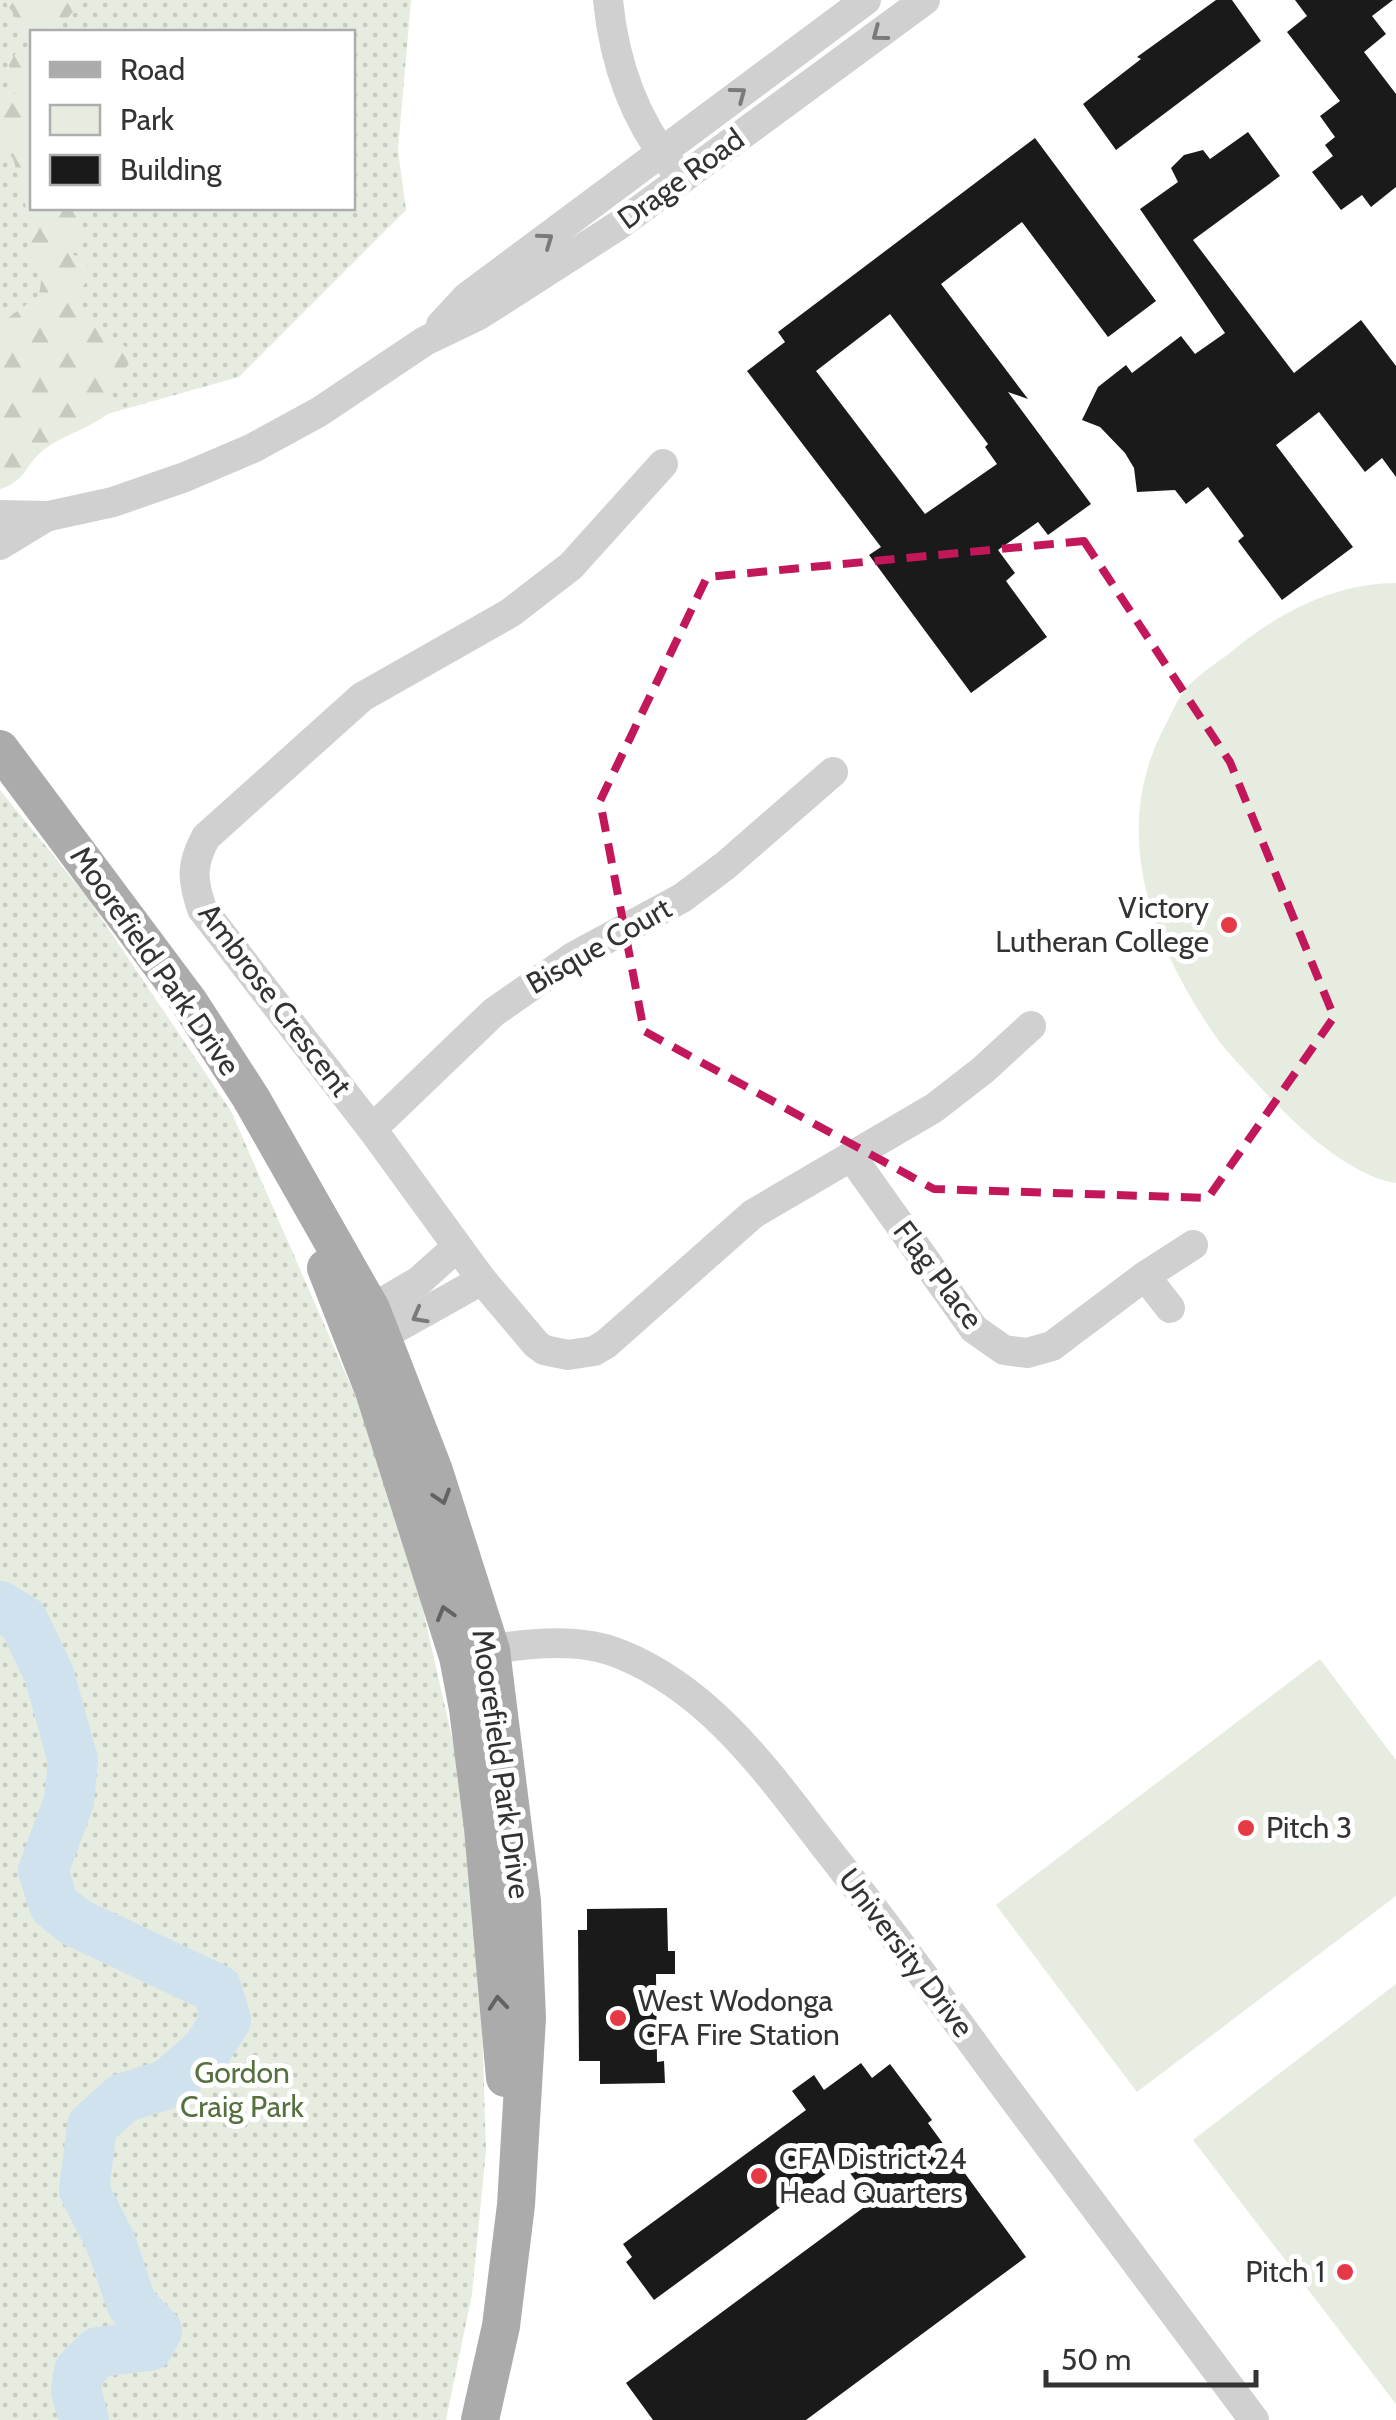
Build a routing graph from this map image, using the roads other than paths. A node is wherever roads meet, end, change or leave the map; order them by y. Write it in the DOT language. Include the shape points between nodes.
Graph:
graph roads {
  1 [pos="608,0"];
  2 [pos="866,0"];
  3 [pos="925,0"];
  4 [pos="661,152"];
  5 [pos="682,180"];
  6 [pos="425,342"];
  7 [pos="663,464"];
  8 [pos="0,515"];
  9 [pos="49,516"];
  10 [pos="0,545"];
  11 [pos="0,749"];
  12 [pos="832,772"];
  13 [pos="1031,1026"];
  14 [pos="372,1129"];
  15 [pos="851,1156"];
  16 [pos="1193,1246"];
  17 [pos="457,1247"];
  18 [pos="1146,1276"];
  19 [pos="482,1280"];
  20 [pos="1170,1308"];
  21 [pos="368,1326"];
  22 [pos="474,1654"];
  23 [pos="480,2420"];
  24 [pos="1254,2420"];
  1 -- 4 [label="street" via="617,62"];
  4 -- 2 [label="street, Drage Road, one-way"];
  3 -- 5 [label="street, Drage Road, one-way"];
  4 -- 5 [label="street"];
  6 -- 4 [label="street, Drage Road, one-way" via="467,297"];
  5 -- 6 [label="street, Drage Road" via="478,315"];
  6 -- 9 [label="street, Drage Road" via="254,448 113,502"];
  7 -- 14 [label="street, Ambrose Crescent" via="571,566 510,614 362,697 206,837 196,854 193,884 202,909"];
  8 -- 9 [label="street, Drage Road"];
  9 -- 10 [label="street, Drage Road"];
  11 -- 21 [label="main road, Moorefield Park Drive" via="189,1002 299,1180 308,1224"];
  12 -- 14 [label="street, Bisque Court" via="682,898 573,957 494,1012"];
  13 -- 15 [label="street, Ambrose Crescent" via="934,1108"];
  14 -- 17 [label="street, Ambrose Crescent"];
  15 -- 18 [label="street, Flag Place" via="974,1329 1004,1350 1052,1346"];
  15 -- 19 [label="street, Ambrose Crescent" via="753,1214 594,1351 544,1350"];
  16 -- 18 [label="street, Flag Place"];
  17 -- 19 [label="street, Ambrose Crescent"];
  17 -- 21 [label="street"];
  18 -- 20 [label="street"];
  19 -- 21 [label="street, one-way"];
  21 -- 22 [label="main road, Moorefield Park Drive" via="374,1390"];
  22 -- 23 [label="main road, Moorefield Park Drive" via="468,1709 516,2205 501,2326"];
  22 -- 24 [label="street, University Drive" via="592,1646 619,1653 705,1706 759,1760 876,1912"];
}
